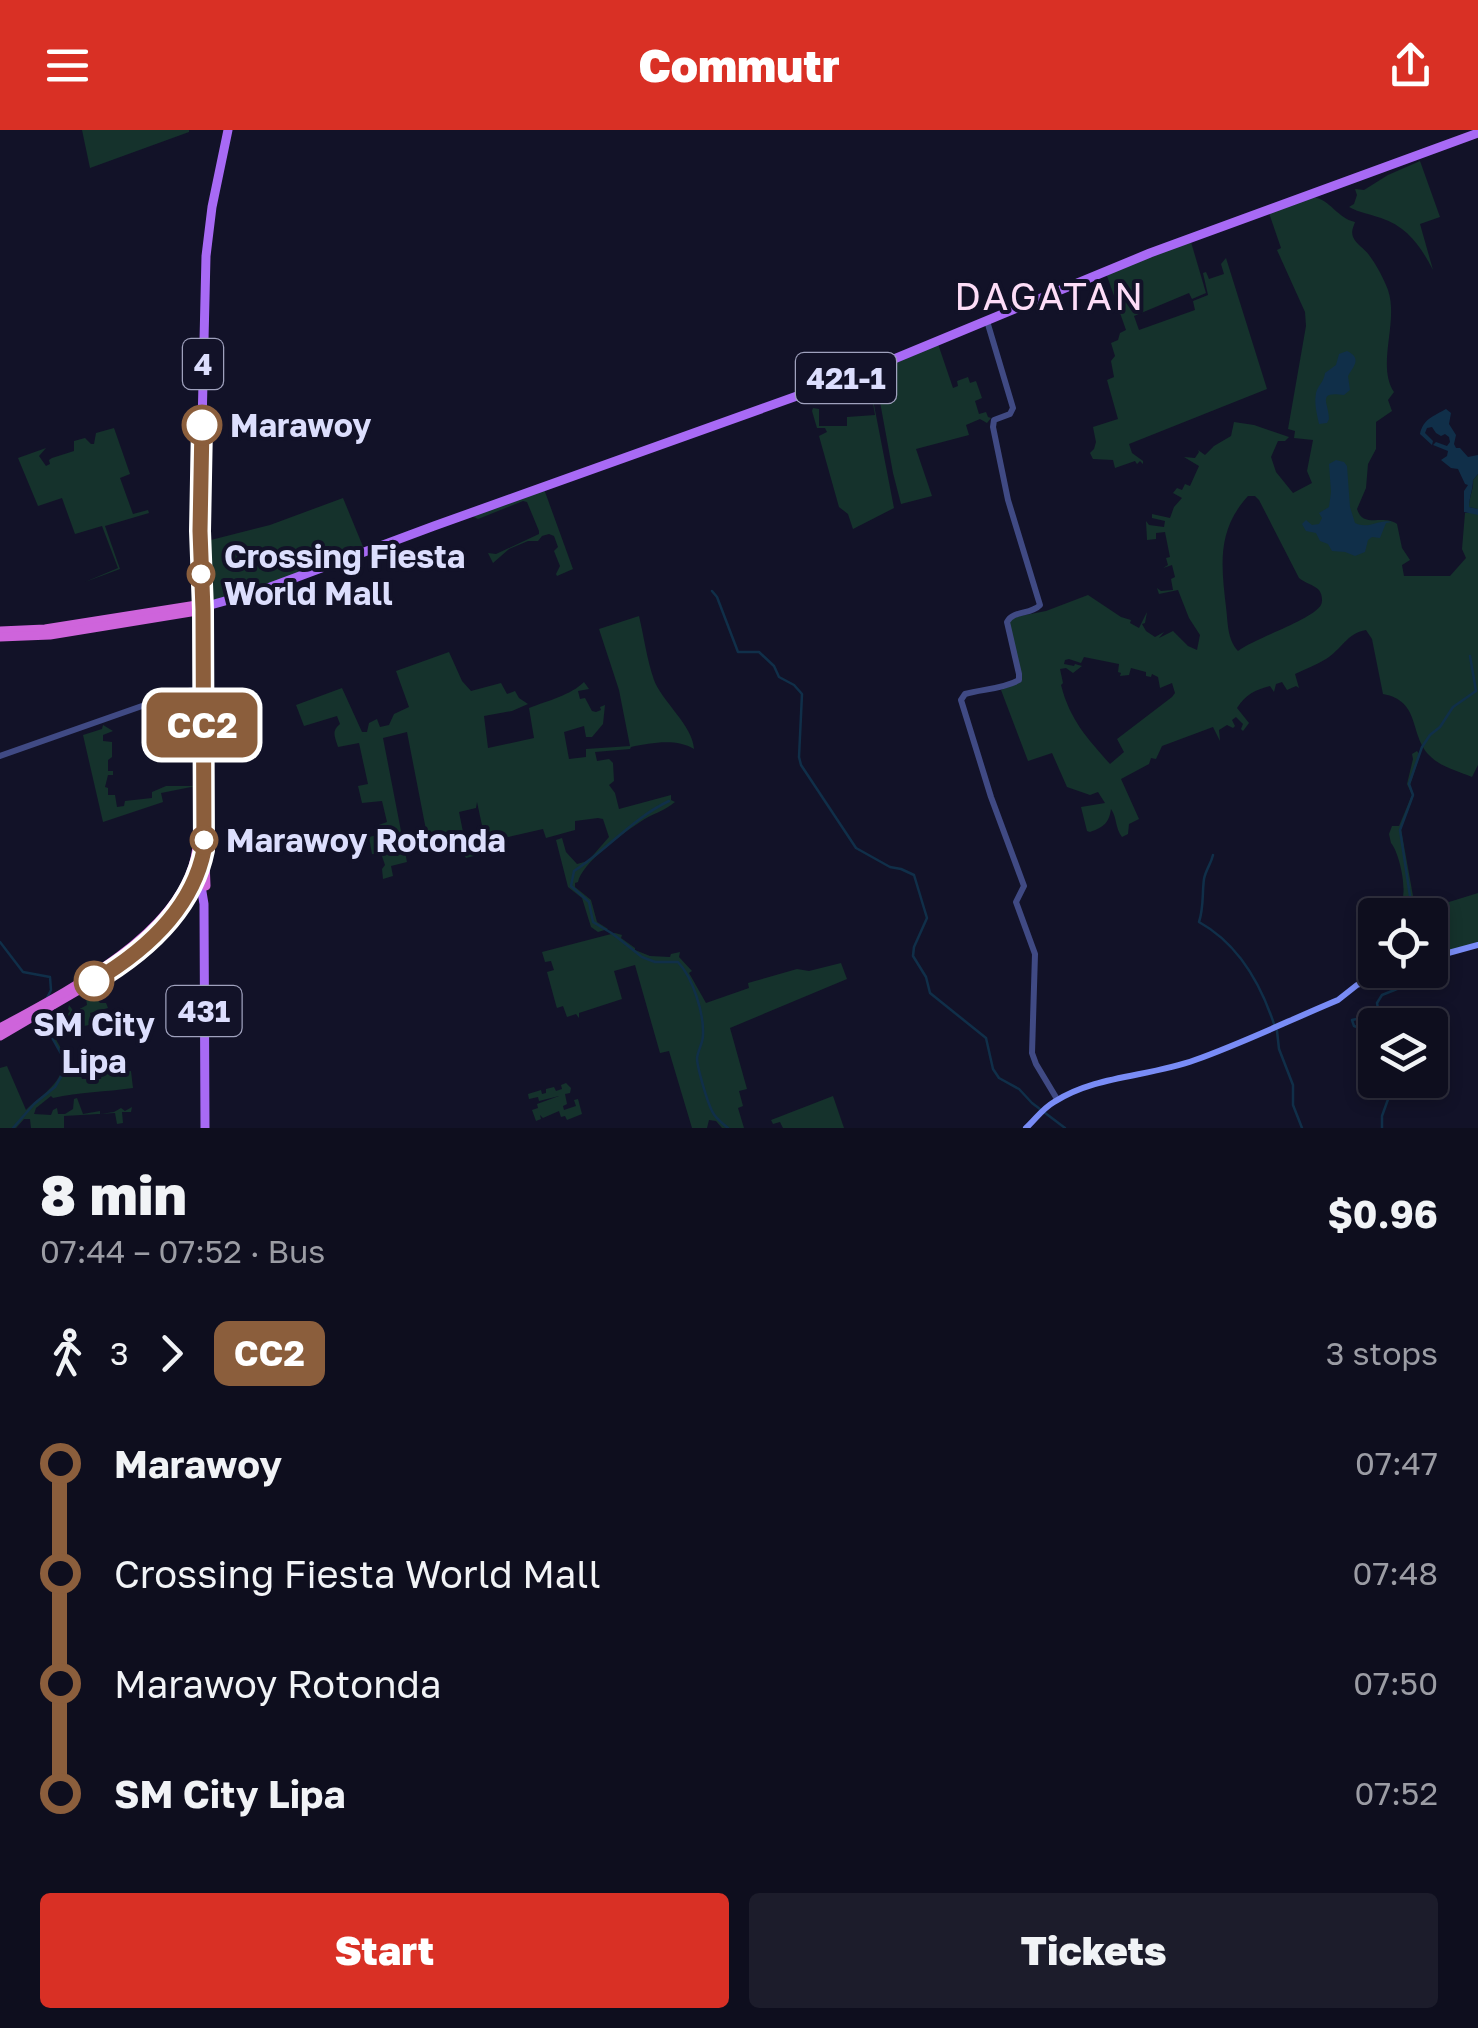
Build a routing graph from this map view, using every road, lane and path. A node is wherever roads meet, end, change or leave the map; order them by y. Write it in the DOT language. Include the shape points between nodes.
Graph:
graph roads {
  1 [pos="228,130"];
  2 [pos="1478,133"];
  3 [pos="987,321"];
  4 [pos="202,606"];
  5 [pos="0,634"];
  6 [pos="198,689"];
  7 [pos="0,756"];
  8 [pos="200,851"];
  9 [pos="195,879"];
  10 [pos="1478,945"];
  11 [pos="1448,953"];
  12 [pos="1358,985"];
  13 [pos="42,1008"];
  14 [pos="0,1028"];
  15 [pos="0,1036"];
  16 [pos="1057,1100"];
  17 [pos="205,1128"];
  18 [pos="1026,1128"];
  1 -- 4 [label="main road, 4" via="205,265"];
  2 -- 3 [label="main road, 421-1" via="1150,253"];
  3 -- 4 [label="main road, 421-1" via="853,376 257,592"];
  3 -- 16 [label="street" via="1013,408 993,428 1040,604 1006,622 1018,680 961,700 1024,886 1016,902 1035,954 1032,1056"];
  4 -- 5 [label="highway"];
  4 -- 6 [label="highway, 4"];
  4 -- 8 [label="highway, 4"];
  6 -- 7 [label="street"];
  6 -- 8 [label="highway, 4"];
  8 -- 9 [label="highway"];
  8 -- 9 [label="highway" via="192,852"];
  9 -- 13 [label="highway" via="145,937"];
  9 -- 17 [label="main road, 431" via="204,904"];
  10 -- 11 [label="main road"];
  12 -- 16 [label="main road" via="1340,999 1196,1060"];
  13 -- 14 [label="highway"];
  13 -- 15 [label="highway"];
  16 -- 18 [label="main road"];
}
